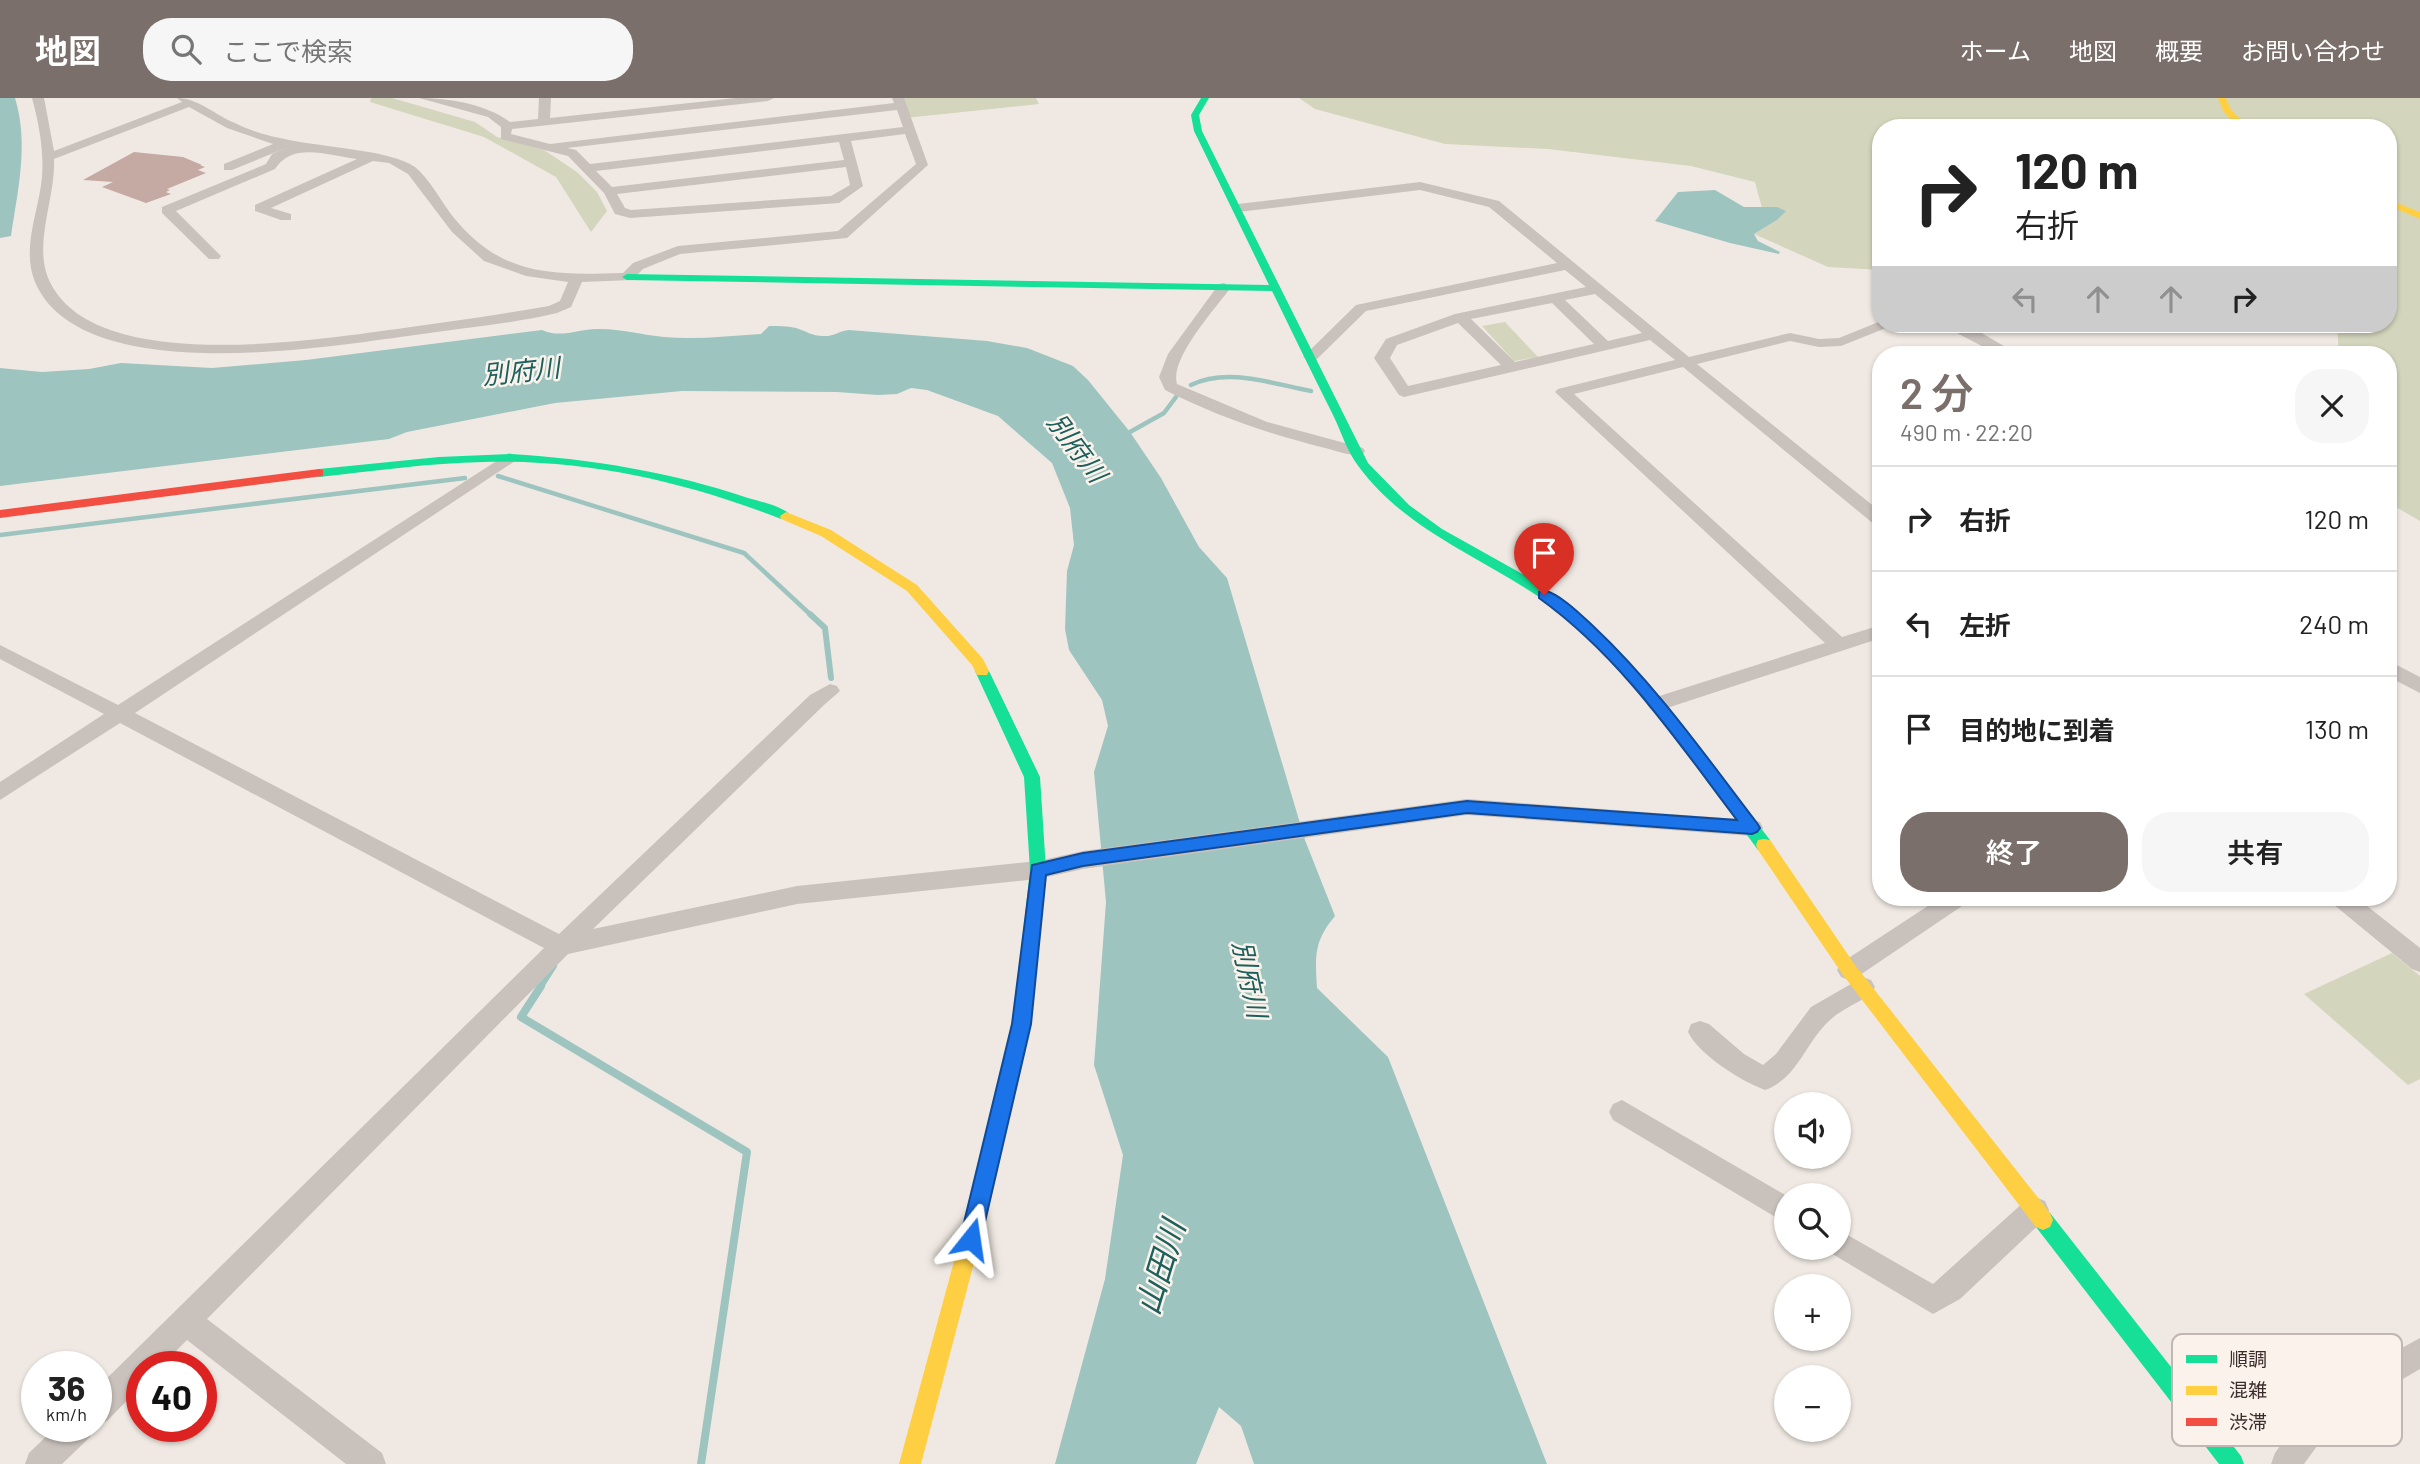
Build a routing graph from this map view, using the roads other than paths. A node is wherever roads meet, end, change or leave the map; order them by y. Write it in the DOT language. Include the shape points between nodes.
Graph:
graph roads {
  1 [pos="38,98"];
  2 [pos="425,98"];
  3 [pos="545,98"];
  4 [pos="606,98"];
  5 [pos="768,98"];
  6 [pos="1205,98"];
  7 [pos="2222,98"];
  8 [pos="186,100"];
  9 [pos="900,102"];
  10 [pos="704,106"];
  11 [pos="605,116"];
  12 [pos="2236,119"];
  13 [pos="544,122"];
  14 [pos="507,126"];
  15 [pos="706,130"];
  16 [pos="909,130"];
  17 [pos="264,138"];
  18 [pos="844,138"];
  19 [pos="292,145"];
  20 [pos="243,146"];
  21 [pos="543,147"];
  22 [pos="710,154"];
  23 [pos="48,157"];
  24 [pos="372,157"];
  25 [pos="851,163"];
  26 [pos="228,167"];
  27 [pos="589,168"];
  28 [pos="609,191"];
  29 [pos="2397,206"];
  30 [pos="1238,208"];
  31 [pos="2420,216"];
  32 [pos="286,217"];
  33 [pos="214,256"];
  34 [pos="1568,265"];
  35 [pos="627,277"];
  36 [pos="576,279"];
  37 [pos="1224,287"];
  38 [pos="1276,288"];
  39 [pos="1598,289"];
  40 [pos="1454,290"];
  41 [pos="1556,299"];
  42 [pos="1476,314"];
  43 [pos="1460,317"];
  44 [pos="1872,329"];
  45 [pos="1970,333"];
  46 [pos="1651,335"];
  47 [pos="1603,344"];
  48 [pos="1995,346"];
  49 [pos="1311,357"];
  50 [pos="1686,362"];
  51 [pos="1511,367"];
  52 [pos="1357,451"];
  53 [pos="509,458"];
  54 [pos="0,514"];
  55 [pos="1872,514"];
  56 [pos="1872,634"];
  57 [pos="1838,644"];
  58 [pos="0,651"];
  59 [pos="2397,673"];
  60 [pos="2420,686"];
  61 [pos="830,691"];
  62 [pos="1657,704"];
  63 [pos="121,712"];
  64 [pos="0,792"];
  65 [pos="1752,828"];
  66 [pos="1038,870"];
  67 [pos="1948,906"];
  68 [pos="2351,906"];
  69 [pos="561,946"];
  70 [pos="2420,962"];
  71 [pos="1856,979"];
  72 [pos="1700,1032"];
  73 [pos="1622,1112"];
  74 [pos="1774,1204"];
  75 [pos="2035,1210"];
  76 [pos="1851,1250"];
  77 [pos="187,1322"];
  78 [pos="2420,1353"];
  79 [pos="2402,1363"];
  80 [pos="2172,1386"];
  81 [pos="112,1395"];
  82 [pos="63,1442"];
  83 [pos="2219,1446"];
  84 [pos="2299,1446"];
  85 [pos="40,1464"];
  86 [pos="371,1464"];
  87 [pos="910,1464"];
  88 [pos="2233,1464"];
  89 [pos="2286,1464"];
  1 -- 23 [label="street" via="49,139"];
  2 -- 14 [label="street" via="492,114"];
  3 -- 13 [label="street"];
  4 -- 11 [label="street"];
  5 -- 10 [label="street"];
  6 -- 30 [label="street" via="1195,115 1198,131"];
  7 -- 12 [label="street"];
  8 -- 17 [label="street" via="224,124"];
  8 -- 23 [label="street"];
  9 -- 15 [label="street"];
  9 -- 16 [label="street"];
  10 -- 11 [label="street"];
  10 -- 15 [label="street"];
  11 -- 13 [label="street"];
  13 -- 14 [label="street"];
  14 -- 21 [label="street" via="505,136"];
  15 -- 21 [label="street"];
  15 -- 22 [label="street"];
  16 -- 18 [label="street"];
  16 -- 35 [label="street" via="922,165 842,236 678,250 638,266"];
  17 -- 19 [label="street"];
  17 -- 20 [label="street"];
  18 -- 22 [label="street"];
  18 -- 25 [label="street"];
  19 -- 24 [label="street"];
  19 -- 26 [label="street"];
  19 -- 33 [label="street" via="271,166 167,209"];
  21 -- 27 [label="street" via="572,153"];
  22 -- 27 [label="street"];
  23 -- 36 [label="street" via="38,264 42,283 54,303 71,318 164,346 206,349 307,344 505,318 566,304"];
  24 -- 32 [label="street" via="260,208"];
  24 -- 36 [label="street" via="392,160 412,171 473,246 487,256 518,269"];
  25 -- 28 [label="street"];
  25 -- 28 [label="street" via="857,186 834,200 630,215 620,211"];
  27 -- 28 [label="street"];
  29 -- 31 [label="street"];
  30 -- 34 [label="street" via="1420,187 1494,204"];
  30 -- 38 [label="street"];
  34 -- 39 [label="street"];
  34 -- 40 [label="street"];
  35 -- 36 [label="street"];
  35 -- 37 [label="street"];
  37 -- 38 [label="street"];
  37 -- 52 [label="street" via="1175,354 1167,377 1170,387 1208,407"];
  38 -- 49 [label="street"];
  39 -- 41 [label="street"];
  39 -- 46 [label="street"];
  40 -- 42 [label="street"];
  40 -- 49 [label="street" via="1361,308"];
  41 -- 42 [label="street"];
  41 -- 47 [label="street"];
  42 -- 43 [label="street"];
  43 -- 51 [label="street"];
  43 -- 51 [label="street" via="1391,342 1382,358 1404,392"];
  44 -- 50 [label="street" via="1840,342 1790,337"];
  45 -- 48 [label="street"];
  46 -- 47 [label="street"];
  46 -- 50 [label="street"];
  47 -- 51 [label="street"];
  49 -- 52 [label="street"];
  50 -- 55 [label="street"];
  50 -- 57 [label="street" via="1563,392"];
  52 -- 62 [label="street" via="1363,464 1415,516 1528,583 1575,617"];
  53 -- 54 [label="street" via="215,484"];
  53 -- 63 [label="street"];
  53 -- 66 [label="street" via="602,465 698,484 826,533 912,588 978,663 1032,777"];
  56 -- 57 [label="street"];
  57 -- 62 [label="street"];
  58 -- 63 [label="street"];
  59 -- 60 [label="street"];
  61 -- 69 [label="street"];
  62 -- 65 [label="street"];
  63 -- 64 [label="street"];
  63 -- 69 [label="street"];
  65 -- 66 [label="street" via="1467,807"];
  65 -- 71 [label="street"];
  66 -- 69 [label="street" via="797,895"];
  66 -- 87 [label="street" via="1022,1024 991,1162"];
  67 -- 71 [label="street"];
  68 -- 70 [label="street"];
  69 -- 77 [label="street"];
  71 -- 72 [label="street" via="1765,1079 1735,1062"];
  71 -- 75 [label="street"];
  73 -- 74 [label="street"];
  75 -- 76 [label="street" via="1933,1300"];
  75 -- 80 [label="street"];
  77 -- 81 [label="street"];
  77 -- 86 [label="street"];
  78 -- 79 [label="street"];
  82 -- 85 [label="street"];
  83 -- 88 [label="street"];
  84 -- 89 [label="street"];
}
